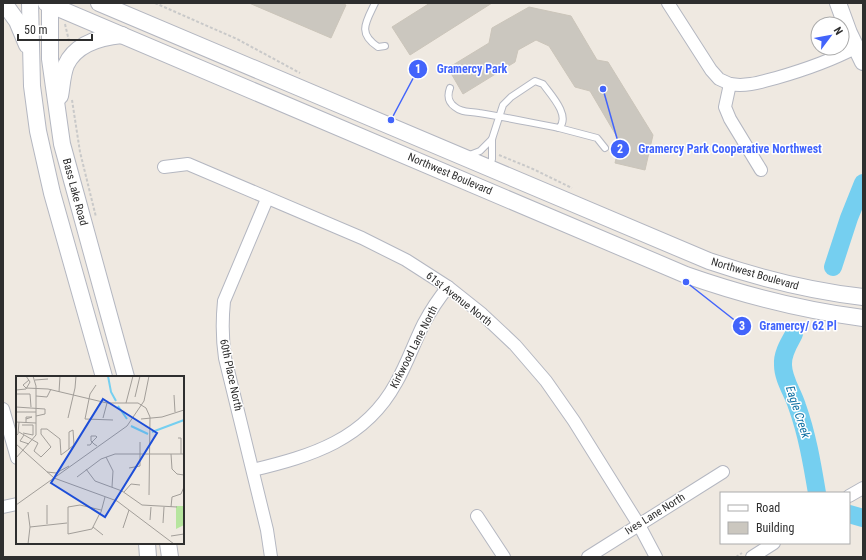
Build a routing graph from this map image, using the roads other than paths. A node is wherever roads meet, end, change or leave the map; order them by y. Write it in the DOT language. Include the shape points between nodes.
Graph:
graph roads {
  1 [pos="4,3"];
  2 [pos="30,3"];
  3 [pos="49,3"];
  4 [pos="99,3"];
  5 [pos="121,3"];
  6 [pos="375,3"];
  7 [pos="668,3"];
  8 [pos="838,3"];
  9 [pos="122,35"];
  10 [pos="385,46"];
  11 [pos="856,48"];
  12 [pos="212,51"];
  13 [pos="30,53"];
  14 [pos="863,62"];
  15 [pos="730,84"];
  16 [pos="450,88"];
  17 [pos="317,117"];
  18 [pos="499,117"];
  19 [pos="58,118"];
  20 [pos="558,128"];
  21 [pos="492,139"];
  22 [pos="605,148"];
  23 [pos="461,157"];
  24 [pos="164,167"];
  25 [pos="490,169"];
  26 [pos="761,170"];
  27 [pos="267,199"];
  28 [pos="448,287"];
  29 [pos="863,297"];
  30 [pos="863,318"];
  31 [pos="104,376"];
  32 [pos="126,376"];
  33 [pos="3,409"];
  34 [pos="16,454"];
  35 [pos="253,470"];
  36 [pos="723,472"];
  37 [pos="863,488"];
  38 [pos="850,495"];
  39 [pos="16,504"];
  40 [pos="3,507"];
  41 [pos="476,516"];
  42 [pos="639,525"];
  43 [pos="146,544"];
  44 [pos="168,544"];
  45 [pos="772,544"];
  46 [pos="148,557"];
  47 [pos="170,557"];
  48 [pos="271,557"];
  49 [pos="504,557"];
  50 [pos="588,557"];
  51 [pos="656,557"];
  52 [pos="752,557"];
  1 -- 13 [label="main road" via="17,21"];
  2 -- 13 [label="main road, Bass Lake Road"];
  3 -- 9 [label="main road, Northwest Boulevard"];
  3 -- 19 [label="main road, Bass Lake Road" via="50,59"];
  4 -- 12 [label="main road, Northwest Boulevard"];
  5 -- 12 [label="main road" via="197,36"];
  6 -- 10 [label="lane" via="365,31 372,43 378,47"];
  7 -- 15 [label="street" via="710,70 719,79"];
  8 -- 11 [label="main road"];
  9 -- 17 [label="main road, Northwest Boulevard"];
  9 -- 19 [label="main road" via="95,40 71,57 63,78"];
  11 -- 14 [label="main road"];
  11 -- 15 [label="street" via="803,70 752,84"];
  12 -- 23 [label="main road, Northwest Boulevard"];
  13 -- 31 [label="main road, Bass Lake Road" via="35,114 43,154"];
  15 -- 26 [label="street" via="724,106"];
  16 -- 18 [label="lane" via="449,102 456,108"];
  17 -- 25 [label="main road" via="341,119 472,174 483,174"];
  17 -- 30 [label="main road, Northwest Boulevard" via="686,274 781,304"];
  18 -- 20 [label="lane"];
  18 -- 20 [label="lane" via="503,105 535,81 543,84 563,114 564,120"];
  18 -- 21 [label="lane"];
  19 -- 32 [label="main road, Bass Lake Road" via="62,144"];
  20 -- 22 [label="lane" via="597,138"];
  21 -- 23 [label="lane" via="480,151"];
  21 -- 25 [label="lane"];
  23 -- 25 [label="main road, Northwest Boulevard"];
  24 -- 27 [label="street, 61st Avenue North" via="188,164"];
  25 -- 29 [label="main road, Northwest Boulevard" via="715,263 794,286"];
  27 -- 28 [label="street, 61st Avenue North" via="381,247"];
  27 -- 35 [label="street, 60th Place North" via="224,301 222,320 225,358"];
  28 -- 35 [label="street, Kirkwood Lane North" via="425,322 396,385 380,408 328,447 291,461"];
  28 -- 42 [label="street, 61st Avenue North" via="515,345 546,381"];
  33 -- 34 [label="street"];
  35 -- 48 [label="street, 60th Place North"];
  36 -- 42 [label="street, Ives Lane North"];
  37 -- 38 [label="street"];
  39 -- 40 [label="street"];
  41 -- 49 [label="street"];
  42 -- 50 [label="street, Ives Lane North"];
  42 -- 51 [label="street, 61st Avenue North"];
  43 -- 46 [label="main road"];
  44 -- 47 [label="main road"];
  45 -- 52 [label="street"];
}
